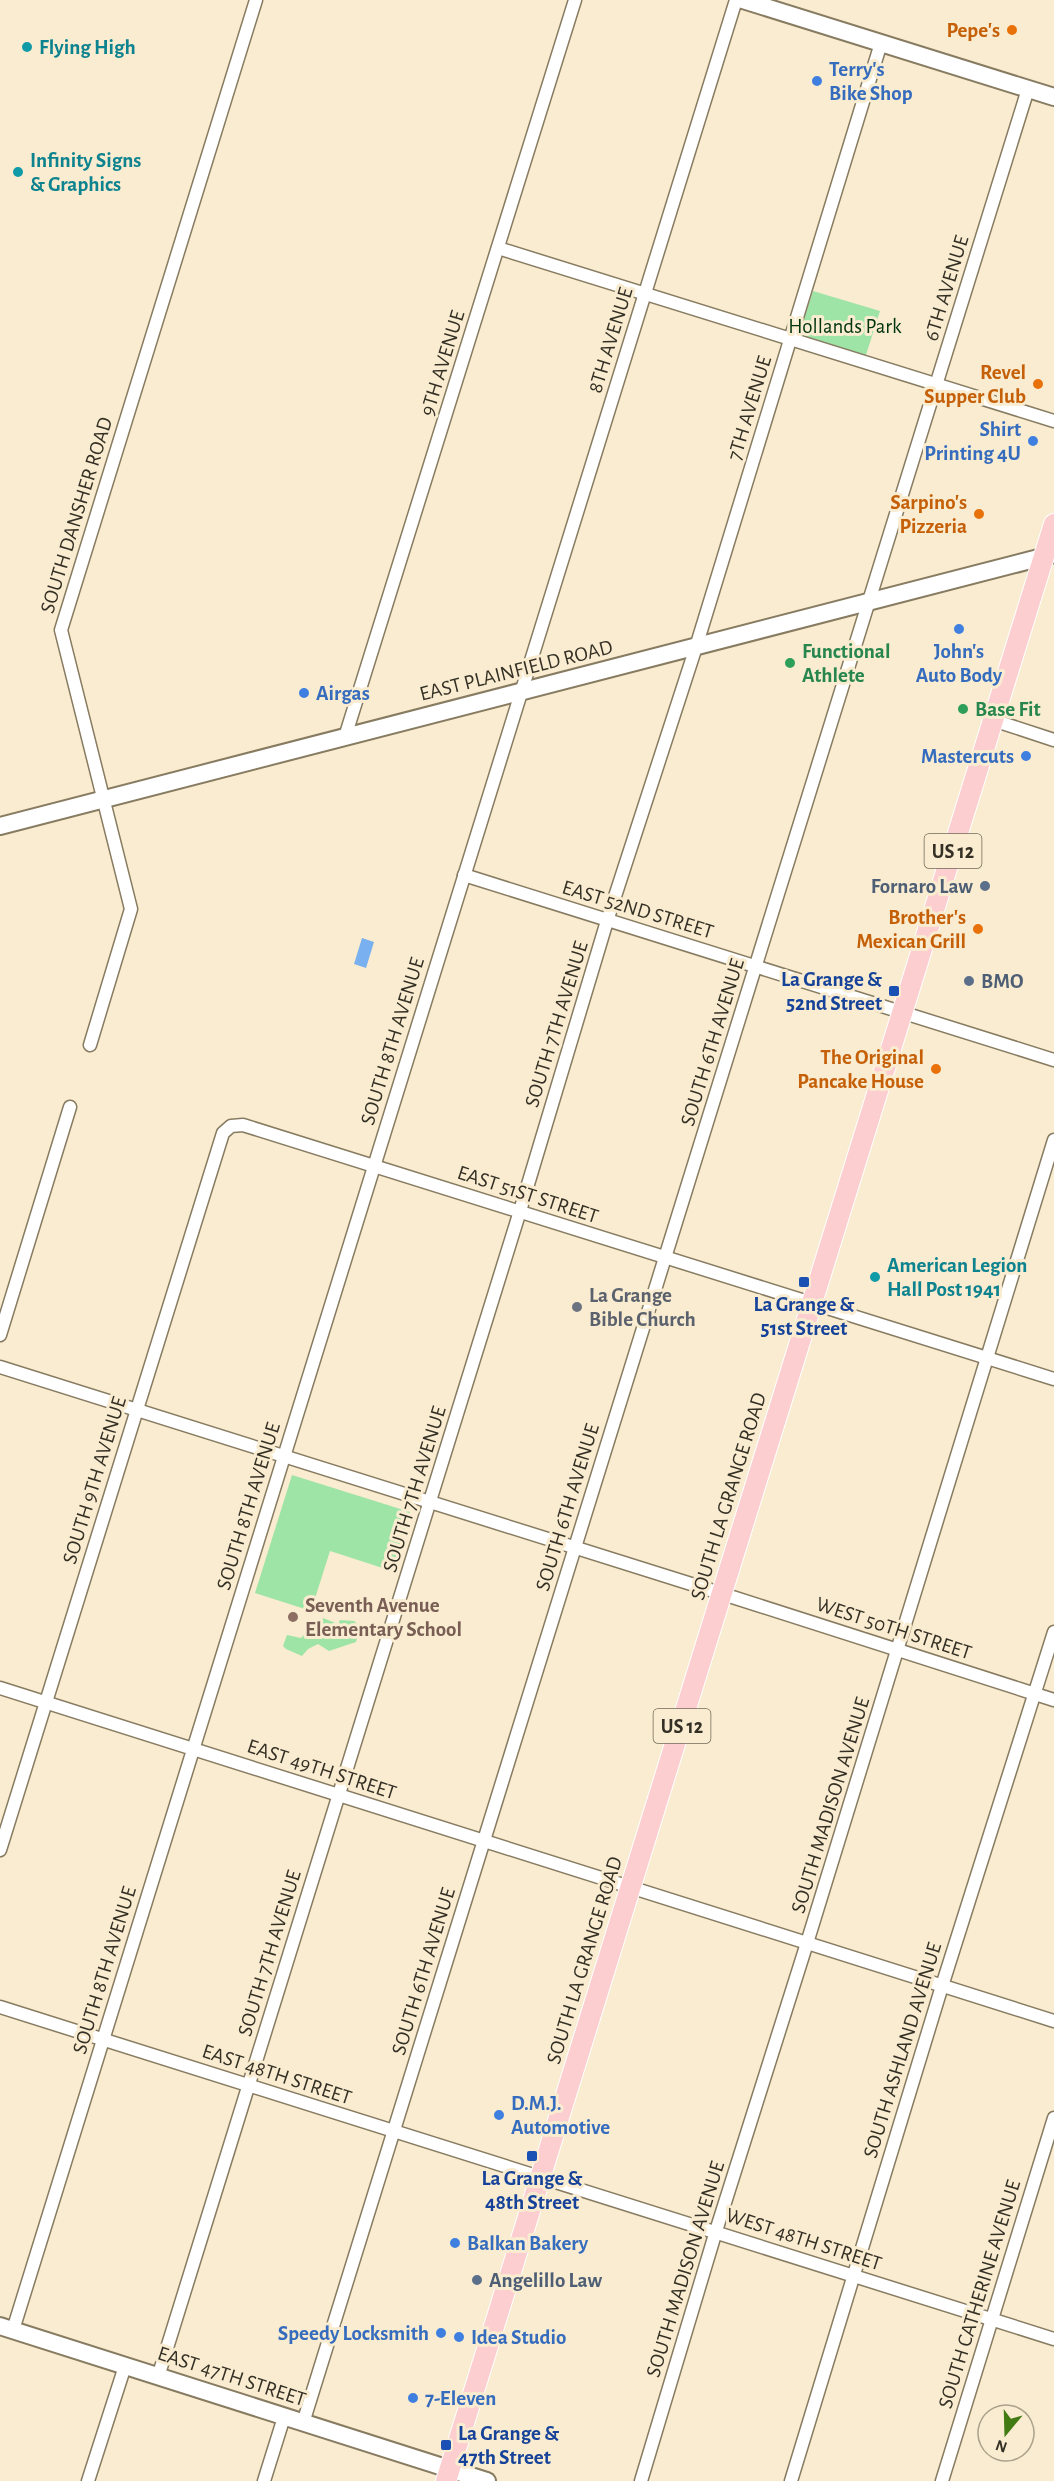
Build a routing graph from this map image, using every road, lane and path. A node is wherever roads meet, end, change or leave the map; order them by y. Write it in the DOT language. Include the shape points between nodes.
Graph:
graph roads {
  1 [pos="255,0"];
  2 [pos="575,0"];
  3 [pos="736,0"];
  4 [pos="743,0"];
  5 [pos="881,43"];
  6 [pos="1028,89"];
  7 [pos="1054,97"];
  8 [pos="498,248"];
  9 [pos="645,294"];
  10 [pos="790,340"];
  11 [pos="936,386"];
  12 [pos="1054,422"];
  13 [pos="1054,524"];
  14 [pos="1049,556"];
  15 [pos="869,602"];
  16 [pos="696,647"];
  17 [pos="520,692"];
  18 [pos="993,720"];
  19 [pos="345,737"];
  20 [pos="1054,740"];
  21 [pos="103,800"];
  22 [pos="0,826"];
  23 [pos="464,875"];
  24 [pos="607,921"];
  25 [pos="756,966"];
  26 [pos="903,1013"];
  27 [pos="90,1045"];
  28 [pos="1054,1060"];
  29 [pos="70,1107"];
  30 [pos="231,1126"];
  31 [pos="1054,1140"];
  32 [pos="374,1166"];
  33 [pos="520,1212"];
  34 [pos="665,1258"];
  35 [pos="813,1303"];
  36 [pos="0,1335"];
  37 [pos="987,1358"];
  38 [pos="0,1367"];
  39 [pos="1054,1379"];
  40 [pos="136,1410"];
  41 [pos="284,1456"];
  42 [pos="430,1502"];
  43 [pos="575,1547"];
  44 [pos="723,1594"];
  45 [pos="1054,1632"];
  46 [pos="898,1650"];
  47 [pos="0,1688"];
  48 [pos="1035,1695"];
  49 [pos="1054,1700"];
  50 [pos="46,1702"];
  51 [pos="193,1749"];
  52 [pos="339,1795"];
  53 [pos="484,1841"];
  54 [pos="0,1850"];
  55 [pos="631,1888"];
  56 [pos="807,1943"];
  57 [pos="942,1986"];
  58 [pos="0,2007"];
  59 [pos="1054,2020"];
  60 [pos="103,2039"];
  61 [pos="249,2085"];
  62 [pos="1054,2118"];
  63 [pos="394,2131"];
  64 [pos="542,2177"];
  65 [pos="716,2231"];
  66 [pos="852,2276"];
  67 [pos="992,2320"];
  68 [pos="6,2328"];
  69 [pos="1054,2339"];
  70 [pos="125,2366"];
  71 [pos="158,2377"];
  72 [pos="284,2417"];
  73 [pos="303,2423"];
  74 [pos="448,2475"];
  75 [pos="88,2481"];
  76 [pos="264,2481"];
  77 [pos="487,2481"];
  78 [pos="641,2481"];
  79 [pos="791,2481"];
  80 [pos="942,2481"];
  1 -- 21 [label="street, SOUTH DANSHER ROAD" via="61,630"];
  2 -- 8 [label="street, 9TH AVENUE"];
  3 -- 9 [label="street, 8TH AVENUE"];
  4 -- 5 [label="main road"];
  5 -- 6 [label="main road"];
  5 -- 10 [label="street, 7TH AVENUE"];
  6 -- 7 [label="main road"];
  6 -- 11 [label="street, 6TH AVENUE"];
  8 -- 9 [label="street"];
  8 -- 19 [label="street, 9TH AVENUE"];
  9 -- 10 [label="street"];
  9 -- 17 [label="street, 8TH AVENUE"];
  10 -- 11 [label="street"];
  10 -- 16 [label="street, 7TH AVENUE"];
  11 -- 12 [label="street"];
  11 -- 15 [label="street, 6TH AVENUE"];
  13 -- 14 [label="main road, SOUTH LA GRANGE ROAD / US 12"];
  14 -- 15 [label="main road, EAST PLAINFIELD ROAD"];
  14 -- 18 [label="main road, SOUTH LA GRANGE ROAD / US 12"];
  15 -- 16 [label="main road, EAST PLAINFIELD ROAD"];
  15 -- 25 [label="street, SOUTH 6TH AVENUE"];
  16 -- 17 [label="main road, EAST PLAINFIELD ROAD"];
  16 -- 24 [label="street, SOUTH 7TH AVENUE"];
  17 -- 19 [label="main road, EAST PLAINFIELD ROAD"];
  17 -- 23 [label="street, SOUTH 8TH AVENUE"];
  18 -- 20 [label="street"];
  18 -- 26 [label="main road, SOUTH LA GRANGE ROAD / US 12"];
  19 -- 21 [label="main road, EAST PLAINFIELD ROAD"];
  21 -- 22 [label="main road, EAST PLAINFIELD ROAD"];
  21 -- 27 [label="street, SOUTH DANSHER ROAD" via="131,909"];
  23 -- 24 [label="street, EAST 52ND STREET"];
  23 -- 32 [label="street, SOUTH 8TH AVENUE"];
  24 -- 25 [label="street, EAST 52ND STREET"];
  24 -- 33 [label="street, SOUTH 7TH AVENUE"];
  25 -- 26 [label="street, EAST 52ND STREET"];
  25 -- 34 [label="street, SOUTH 6TH AVENUE"];
  26 -- 28 [label="street, EAST 52ND STREET"];
  26 -- 35 [label="main road, SOUTH LA GRANGE ROAD / US 12"];
  29 -- 36 [label="street"];
  30 -- 32 [label="street, EAST 51ST STREET" via="243,1125"];
  30 -- 40 [label="street, SOUTH 9TH AVENUE" via="223,1133"];
  31 -- 37 [label="street, SOUTH MADISON AVENUE"];
  32 -- 33 [label="street, EAST 51ST STREET"];
  32 -- 41 [label="street, SOUTH 8TH AVENUE"];
  33 -- 34 [label="street, EAST 51ST STREET"];
  33 -- 42 [label="street, SOUTH 7TH AVENUE"];
  34 -- 35 [label="street, EAST 51ST STREET"];
  34 -- 43 [label="street, SOUTH 6TH AVENUE"];
  35 -- 37 [label="street, EAST 51ST STREET"];
  35 -- 44 [label="main road, SOUTH LA GRANGE ROAD / US 12"];
  37 -- 39 [label="street, EAST 51ST STREET"];
  37 -- 46 [label="street, SOUTH MADISON AVENUE"];
  38 -- 40 [label="street, WEST 50TH STREET"];
  40 -- 41 [label="street, WEST 50TH STREET"];
  40 -- 50 [label="street, SOUTH 9TH AVENUE"];
  41 -- 42 [label="street, WEST 50TH STREET"];
  41 -- 51 [label="street, SOUTH 8TH AVENUE"];
  42 -- 43 [label="street, WEST 50TH STREET"];
  42 -- 52 [label="street, SOUTH 7TH AVENUE"];
  43 -- 44 [label="street, WEST 50TH STREET"];
  43 -- 53 [label="street, SOUTH 6TH AVENUE"];
  44 -- 46 [label="street, WEST 50TH STREET"];
  44 -- 55 [label="main road, SOUTH LA GRANGE ROAD / US 12"];
  45 -- 48 [label="street, SOUTH ASHLAND AVENUE"];
  46 -- 48 [label="street, WEST 50TH STREET"];
  46 -- 56 [label="street, SOUTH MADISON AVENUE"];
  47 -- 50 [label="street, EAST 49TH STREET"];
  48 -- 49 [label="street, WEST 50TH STREET"];
  48 -- 57 [label="street, SOUTH ASHLAND AVENUE"];
  50 -- 51 [label="street, EAST 49TH STREET"];
  50 -- 54 [label="street, SOUTH 9TH AVENUE"];
  51 -- 52 [label="street, EAST 49TH STREET"];
  51 -- 60 [label="street, SOUTH 8TH AVENUE"];
  52 -- 53 [label="street, EAST 49TH STREET"];
  52 -- 61 [label="street, SOUTH 7TH AVENUE"];
  53 -- 55 [label="street, EAST 49TH STREET"];
  53 -- 63 [label="street, SOUTH 6TH AVENUE"];
  55 -- 56 [label="street, EAST 49TH STREET"];
  55 -- 64 [label="main road, SOUTH LA GRANGE ROAD / US 12"];
  56 -- 57 [label="street, EAST 49TH STREET"];
  56 -- 65 [label="street, SOUTH MADISON AVENUE"];
  57 -- 59 [label="street, EAST 49TH STREET"];
  57 -- 66 [label="street, SOUTH ASHLAND AVENUE"];
  58 -- 60 [label="street, EAST 48TH STREET"];
  60 -- 61 [label="street, EAST 48TH STREET"];
  60 -- 68 [label="street, SOUTH 8TH AVENUE"];
  61 -- 63 [label="street, EAST 48TH STREET"];
  61 -- 71 [label="street, SOUTH 7TH AVENUE"];
  62 -- 67 [label="street, SOUTH CATHERINE AVENUE"];
  63 -- 64 [label="street, EAST 48TH STREET"];
  63 -- 73 [label="street, SOUTH 6TH AVENUE"];
  64 -- 65 [label="street, WEST 48TH STREET"];
  64 -- 74 [label="main road, SOUTH LA GRANGE ROAD / US 12"];
  65 -- 66 [label="street, WEST 48TH STREET"];
  65 -- 78 [label="street, SOUTH MADISON AVENUE"];
  66 -- 67 [label="street, WEST 48TH STREET"];
  66 -- 79 [label="street, SOUTH ASHLAND AVENUE"];
  67 -- 69 [label="street, WEST 48TH STREET"];
  67 -- 80 [label="street, SOUTH CATHERINE AVENUE"];
  68 -- 70 [label="main road, EAST 47TH STREET"];
  70 -- 71 [label="main road, EAST 47TH STREET"];
  70 -- 75 [label="street"];
  71 -- 72 [label="main road, EAST 47TH STREET"];
  72 -- 73 [label="main road, EAST 47TH STREET"];
  72 -- 76 [label="street"];
  73 -- 74 [label="main road, EAST 47TH STREET"];
  74 -- 77 [label="main road, EAST 47TH STREET"];
}
